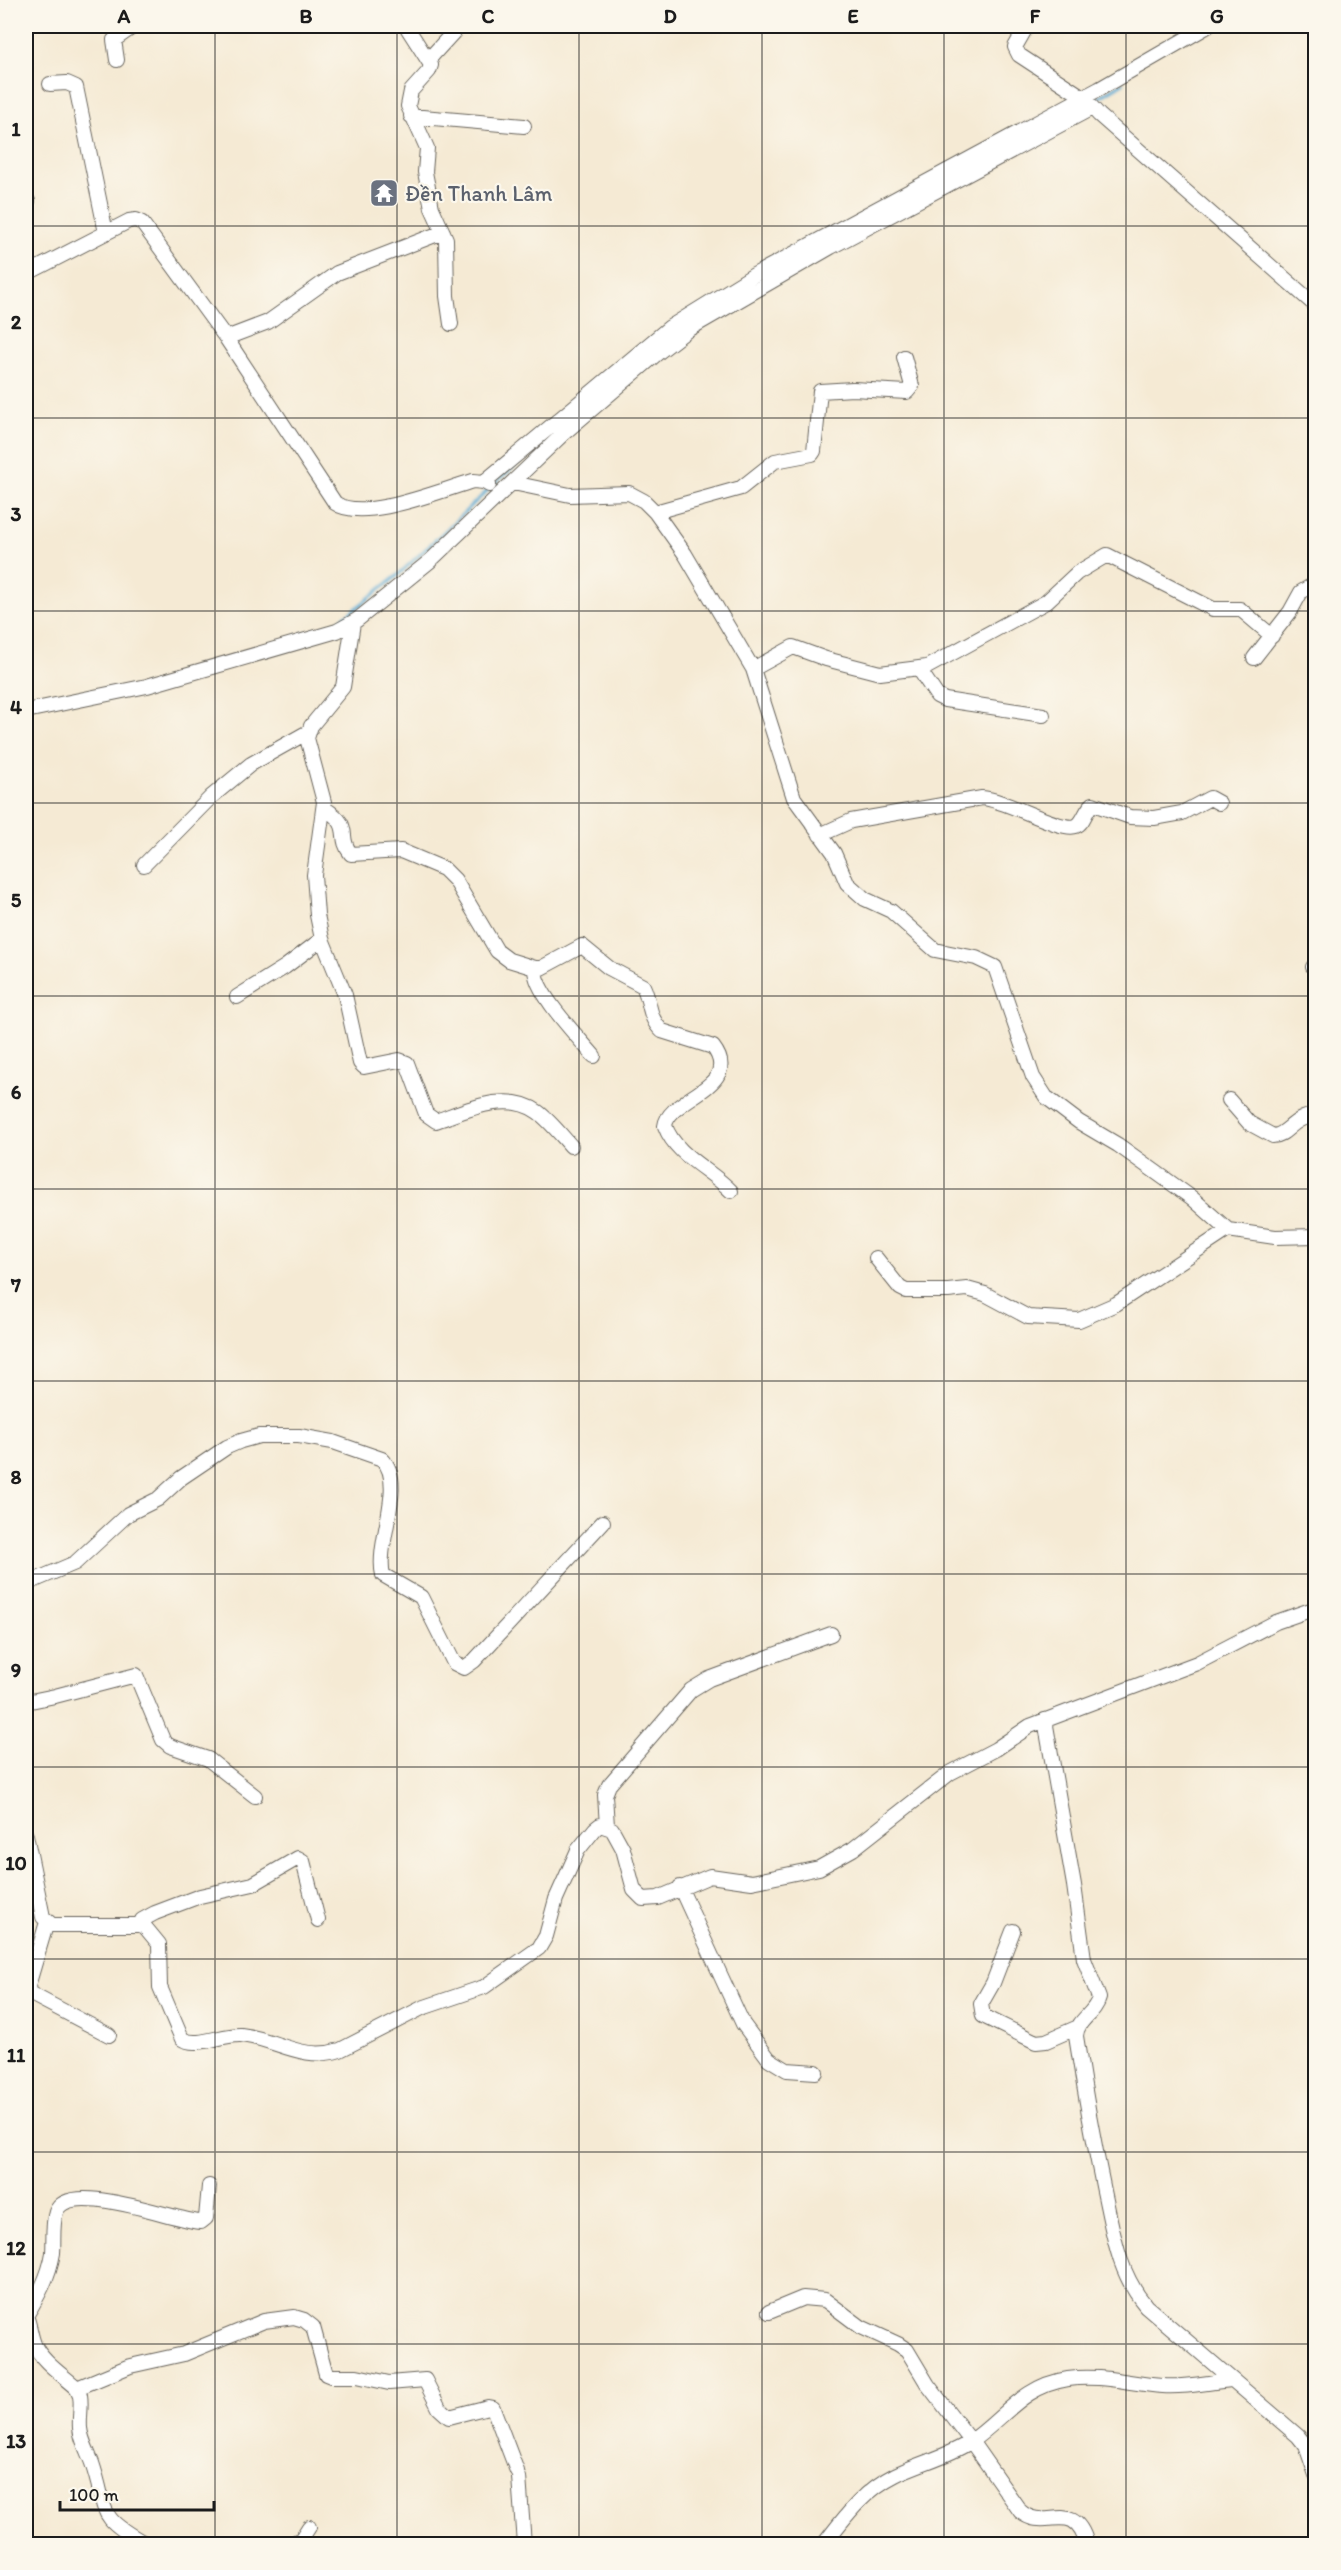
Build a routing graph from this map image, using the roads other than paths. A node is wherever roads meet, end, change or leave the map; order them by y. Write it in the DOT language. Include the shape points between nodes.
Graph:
graph roads {
  1 [pos="134,26"];
  2 [pos="406,26"];
  3 [pos="459,26"];
  4 [pos="1208,26"];
  5 [pos="1022,28"];
  6 [pos="429,59"];
  7 [pos="117,60"];
  8 [pos="50,84"];
  9 [pos="1088,103"];
  10 [pos="411,116"];
  11 [pos="524,126"];
  12 [pos="443,232"];
  13 [pos="106,233"];
  14 [pos="26,274"];
  15 [pos="1316,306"];
  16 [pos="451,324"];
  17 [pos="226,338"];
  18 [pos="904,357"];
  19 [pos="485,482"];
  20 [pos="513,483"];
  21 [pos="499,494"];
  22 [pos="655,512"];
  23 [pos="1316,583"];
  24 [pos="353,623"];
  25 [pos="1272,636"];
  26 [pos="1254,658"];
  27 [pos="753,669"];
  28 [pos="919,669"];
  29 [pos="26,711"];
  30 [pos="1042,715"];
  31 [pos="308,732"];
  32 [pos="1219,803"];
  33 [pos="324,808"];
  34 [pos="820,835"];
  35 [pos="144,865"];
  36 [pos="322,939"];
  37 [pos="535,968"];
  38 [pos="237,997"];
  39 [pos="594,1056"];
  40 [pos="1229,1100"];
  41 [pos="1316,1115"];
  42 [pos="571,1146"];
  43 [pos="731,1191"];
  44 [pos="1228,1230"];
  45 [pos="1316,1236"];
  46 [pos="876,1258"];
  47 [pos="603,1522"];
  48 [pos="26,1584"];
  49 [pos="1316,1608"];
  50 [pos="831,1634"];
  51 [pos="26,1702"];
  52 [pos="1044,1720"];
  53 [pos="255,1796"];
  54 [pos="607,1826"];
  55 [pos="26,1835"];
  56 [pos="680,1887"];
  57 [pos="318,1920"];
  58 [pos="47,1922"];
  59 [pos="140,1925"];
  60 [pos="1013,1931"];
  61 [pos="1076,2028"];
  62 [pos="109,2035"];
  63 [pos="816,2072"];
  64 [pos="209,2186"];
  65 [pos="769,2312"];
  66 [pos="26,2316"];
  67 [pos="29,2347"];
  68 [pos="1231,2380"];
  69 [pos="77,2388"];
  70 [pos="971,2441"];
  71 [pos="1316,2475"];
  72 [pos="309,2527"];
  73 [pos="146,2544"];
  74 [pos="293,2544"];
  75 [pos="525,2544"];
  76 [pos="824,2544"];
  77 [pos="1087,2544"];
  1 -- 7 [label="street" via="114,40"];
  2 -- 6 [label="street"];
  3 -- 6 [label="street"];
  4 -- 9 [label="street"];
  5 -- 9 [label="street" via="1016,47 1019,55"];
  6 -- 10 [label="street" via="429,71 408,98"];
  8 -- 13 [label="street" via="76,87"];
  9 -- 15 [label="street"];
  9 -- 19 [label="street" via="754,275 670,327"];
  9 -- 20 [label="street" via="701,321 563,434"];
  10 -- 11 [label="street"];
  10 -- 12 [label="street" via="427,148 424,172 432,208"];
  12 -- 16 [label="street"];
  12 -- 17 [label="street" via="337,273 268,322"];
  13 -- 14 [label="street"];
  13 -- 17 [label="street" via="129,221 142,223"];
  17 -- 19 [label="street" via="322,485 343,508 378,508 472,481"];
  18 -- 22 [label="street" via="912,386 907,392 820,391 812,454 775,460 741,488"];
  19 -- 21 [label="street"];
  20 -- 21 [label="street"];
  20 -- 22 [label="street" via="570,495 629,493"];
  21 -- 24 [label="street" via="430,561"];
  22 -- 27 [label="street" via="685,554"];
  23 -- 25 [label="street" via="1301,592"];
  24 -- 29 [label="street" via="147,686"];
  24 -- 31 [label="street" via="342,687"];
  25 -- 26 [label="street"];
  25 -- 28 [label="street" via="1240,609 1213,609 1107,555 1077,573 1046,602"];
  27 -- 28 [label="street" via="793,647 880,673"];
  27 -- 34 [label="street" via="790,789"];
  28 -- 30 [label="street" via="937,696 945,700"];
  31 -- 33 [label="street" via="307,745"];
  31 -- 35 [label="street" via="250,764 211,797"];
  32 -- 34 [label="street" via="1210,798 1182,813 1141,819 1092,804 1079,824 1070,827 1004,801 982,798 851,820"];
  33 -- 36 [label="street" via="314,895"];
  33 -- 37 [label="street" via="342,823 351,854 401,851 444,869 455,880 497,951 509,960"];
  34 -- 44 [label="street" via="855,892 891,911 935,950 976,958 995,967 1033,1077 1046,1097 1191,1198"];
  36 -- 38 [label="street"];
  36 -- 42 [label="street" via="345,995 364,1067 399,1060 407,1064 430,1119 504,1101 538,1112"];
  37 -- 39 [label="street" via="536,979 554,1008"];
  37 -- 43 [label="street" via="582,946 609,968 643,986 655,1025 713,1047 720,1063 713,1081 669,1114 665,1126 693,1162"];
  40 -- 41 [label="street" via="1249,1124 1273,1136 1295,1120"];
  44 -- 45 [label="street" via="1275,1237"];
  44 -- 46 [label="street" via="1116,1304 1079,1320 1028,1317 967,1289 906,1291"];
  47 -- 48 [label="street" via="464,1668 454,1663 421,1597 383,1575 381,1553 391,1474 388,1465 382,1459 333,1442 276,1434 227,1447 181,1478 163,1496 128,1514 83,1558"];
  49 -- 52 [label="street" via="1272,1625 1197,1663"];
  50 -- 54 [label="street" via="709,1679 691,1690 609,1785 605,1795"];
  51 -- 53 [label="street" via="136,1675 163,1740 208,1759"];
  52 -- 56 [label="street" via="950,1773 853,1849 819,1868 752,1882 710,1876"];
  52 -- 61 [label="street" via="1084,1959 1099,1998"];
  54 -- 56 [label="street" via="621,1844 638,1896 650,1899"];
  54 -- 59 [label="street" via="595,1828 578,1850 539,1947 484,1987 422,2008 327,2055 297,2052 239,2035 193,2042 182,2039 160,1987 159,1944"];
  55 -- 58 [label="street"];
  56 -- 63 [label="street" via="743,2024 769,2060 787,2070"];
  57 -- 59 [label="street" via="302,1858 253,1884 191,1899 145,1918"];
  58 -- 59 [label="street"];
  58 -- 62 [label="street" via="28,1993"];
  60 -- 61 [label="street" via="981,2004 983,2016 1036,2042"];
  61 -- 68 [label="street" via="1089,2122 1123,2271 1146,2306"];
  64 -- 66 [label="street" via="206,2218 201,2222 104,2200 71,2199 62,2204 57,2212 46,2278"];
  65 -- 70 [label="street" via="803,2298 825,2300 861,2327 898,2344 907,2350"];
  66 -- 67 [label="street"];
  67 -- 69 [label="street"];
  68 -- 70 [label="street" via="1173,2386 1101,2377 1051,2382 1020,2398"];
  68 -- 71 [label="street" via="1298,2436 1306,2446"];
  69 -- 73 [label="street" via="82,2403 82,2437 102,2506 115,2526"];
  69 -- 75 [label="street" via="130,2366 184,2354 264,2321 294,2317 304,2320 313,2327 326,2374 389,2383 425,2380 439,2408 449,2417 493,2408 518,2474"];
  70 -- 76 [label="street" via="875,2486"];
  70 -- 77 [label="street" via="1026,2517 1072,2519 1079,2524"];
  72 -- 74 [label="street"];
}
